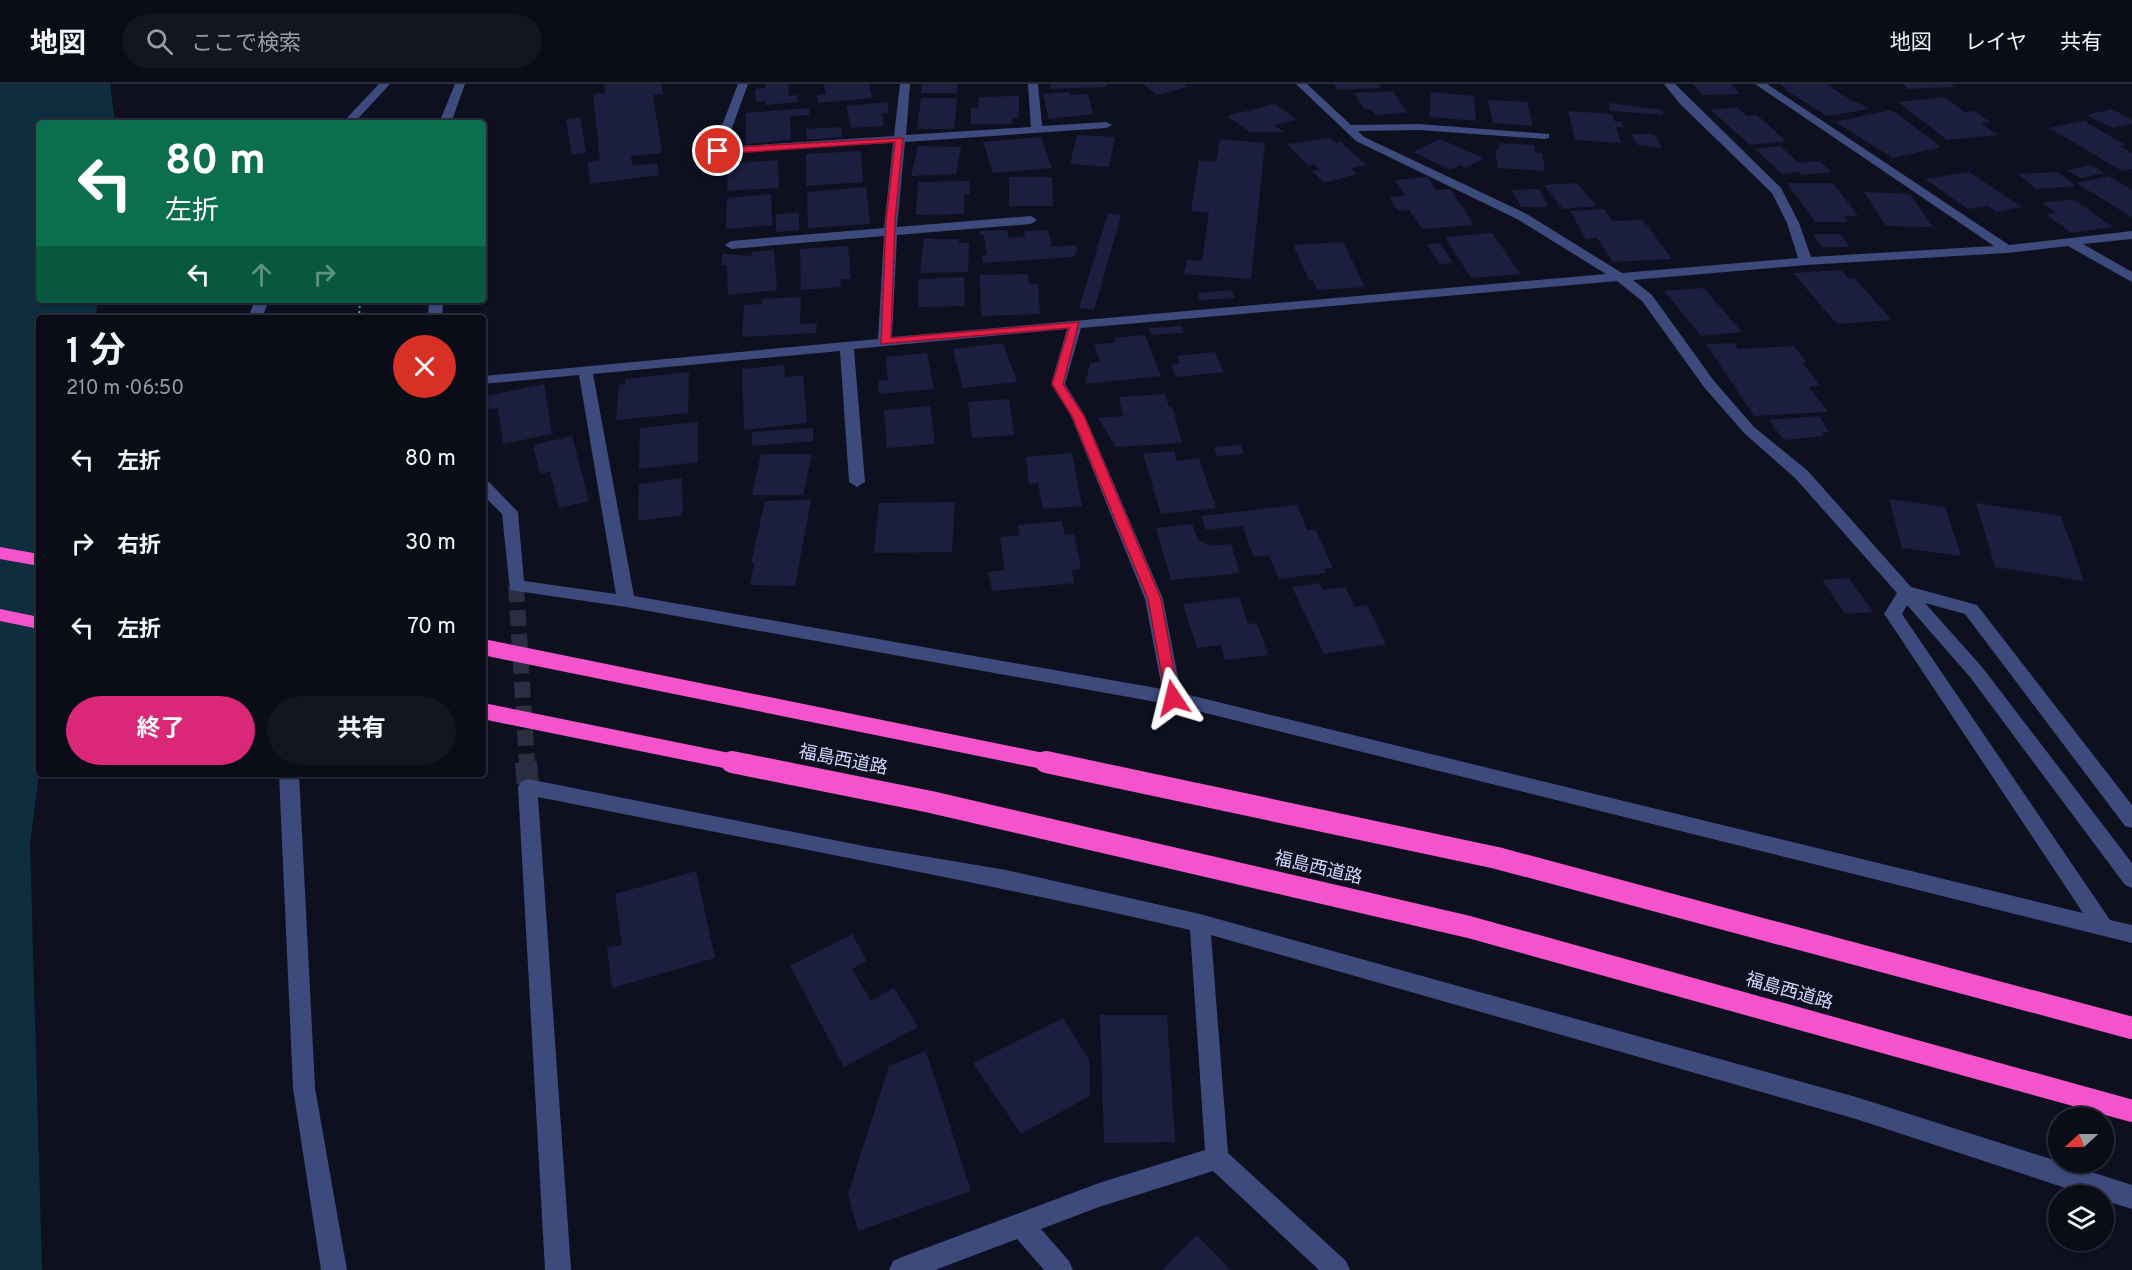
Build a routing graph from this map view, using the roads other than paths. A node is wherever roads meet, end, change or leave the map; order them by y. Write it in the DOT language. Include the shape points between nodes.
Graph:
graph roads {
  1 [pos="385,84"];
  2 [pos="460,84"];
  3 [pos="742,84"];
  4 [pos="905,84"];
  5 [pos="1033,84"];
  6 [pos="1301,84"];
  7 [pos="1669,84"];
  8 [pos="1760,84"];
  9 [pos="351,120"];
  10 [pos="446,120"];
  11 [pos="1106,125"];
  12 [pos="1348,128"];
  13 [pos="1037,130"];
  14 [pos="1545,136"];
  15 [pos="900,140"];
  16 [pos="1031,220"];
  17 [pos="890,232"];
  18 [pos="2132,235"];
  19 [pos="2070,242"];
  20 [pos="731,244"];
  21 [pos="2007,249"];
  22 [pos="1806,261"];
  23 [pos="1620,278"];
  24 [pos="2132,278"];
  25 [pos="1075,324"];
  26 [pos="885,342"];
  27 [pos="847,346"];
  28 [pos="585,370"];
  29 [pos="486,380"];
  30 [pos="857,482"];
  31 [pos="486,489"];
  32 [pos="0,553"];
  33 [pos="36,559"];
  34 [pos="1906,592"];
  35 [pos="626,601"];
  36 [pos="0,615"];
  37 [pos="36,622"];
  38 [pos="486,648"];
  39 [pos="1173,698"];
  40 [pos="486,712"];
  41 [pos="289,777"];
  42 [pos="2132,820"];
  43 [pos="2132,879"];
  44 [pos="1200,923"];
  45 [pos="2102,924"];
  46 [pos="2132,934"];
  47 [pos="2132,1028"];
  48 [pos="2132,1111"];
  49 [pos="1217,1158"];
  50 [pos="2132,1197"];
  51 [pos="1021,1225"];
  52 [pos="334,1270"];
  53 [pos="558,1270"];
  54 [pos="902,1270"];
  55 [pos="1060,1270"];
  56 [pos="1337,1270"];
  1 -- 9 [label="street"];
  2 -- 10 [label="street"];
  3 -- 15 [label="street" via="718,151"];
  4 -- 15 [label="street"];
  5 -- 13 [label="street"];
  6 -- 12 [label="street"];
  7 -- 22 [label="street" via="1777,191"];
  8 -- 21 [label="street"];
  11 -- 13 [label="street"];
  12 -- 14 [label="street" via="1419,127"];
  12 -- 23 [label="street" via="1360,139 1521,216"];
  13 -- 15 [label="street"];
  15 -- 17 [label="street"];
  16 -- 17 [label="street"];
  17 -- 20 [label="street"];
  17 -- 26 [label="street"];
  18 -- 19 [label="street"];
  19 -- 21 [label="street"];
  19 -- 24 [label="street"];
  21 -- 22 [label="street"];
  22 -- 23 [label="street"];
  23 -- 25 [label="street"];
  23 -- 34 [label="street" via="1647,298 1708,384 1749,430 1802,475"];
  25 -- 26 [label="street"];
  25 -- 39 [label="street" via="1058,384 1078,416 1154,599"];
  26 -- 27 [label="street"];
  27 -- 28 [label="street"];
  27 -- 30 [label="street"];
  28 -- 29 [label="street"];
  28 -- 35 [label="street"];
  31 -- 35 [label="street" via="510,512 516,586"];
  32 -- 33 [label="highway"];
  34 -- 42 [label="street" via="1971,609"];
  34 -- 43 [label="street" via="1976,672"];
  34 -- 45 [label="street" via="1893,614"];
  35 -- 39 [label="street"];
  36 -- 37 [label="highway"];
  38 -- 47 [label="highway, bridge" via="1497,858"];
  39 -- 45 [label="street"];
  40 -- 48 [label="highway, 福島西道路, bridge" via="931,802 1469,927"];
  41 -- 52 [label="street" via="304,1088"];
  44 -- 49 [label="street"];
  44 -- 50 [label="street" via="1856,1108"];
  44 -- 53 [label="street" via="1006,879 528,787"];
  45 -- 46 [label="street"];
  49 -- 51 [label="street"];
  49 -- 56 [label="street"];
  51 -- 54 [label="street"];
  51 -- 55 [label="street"];
}
